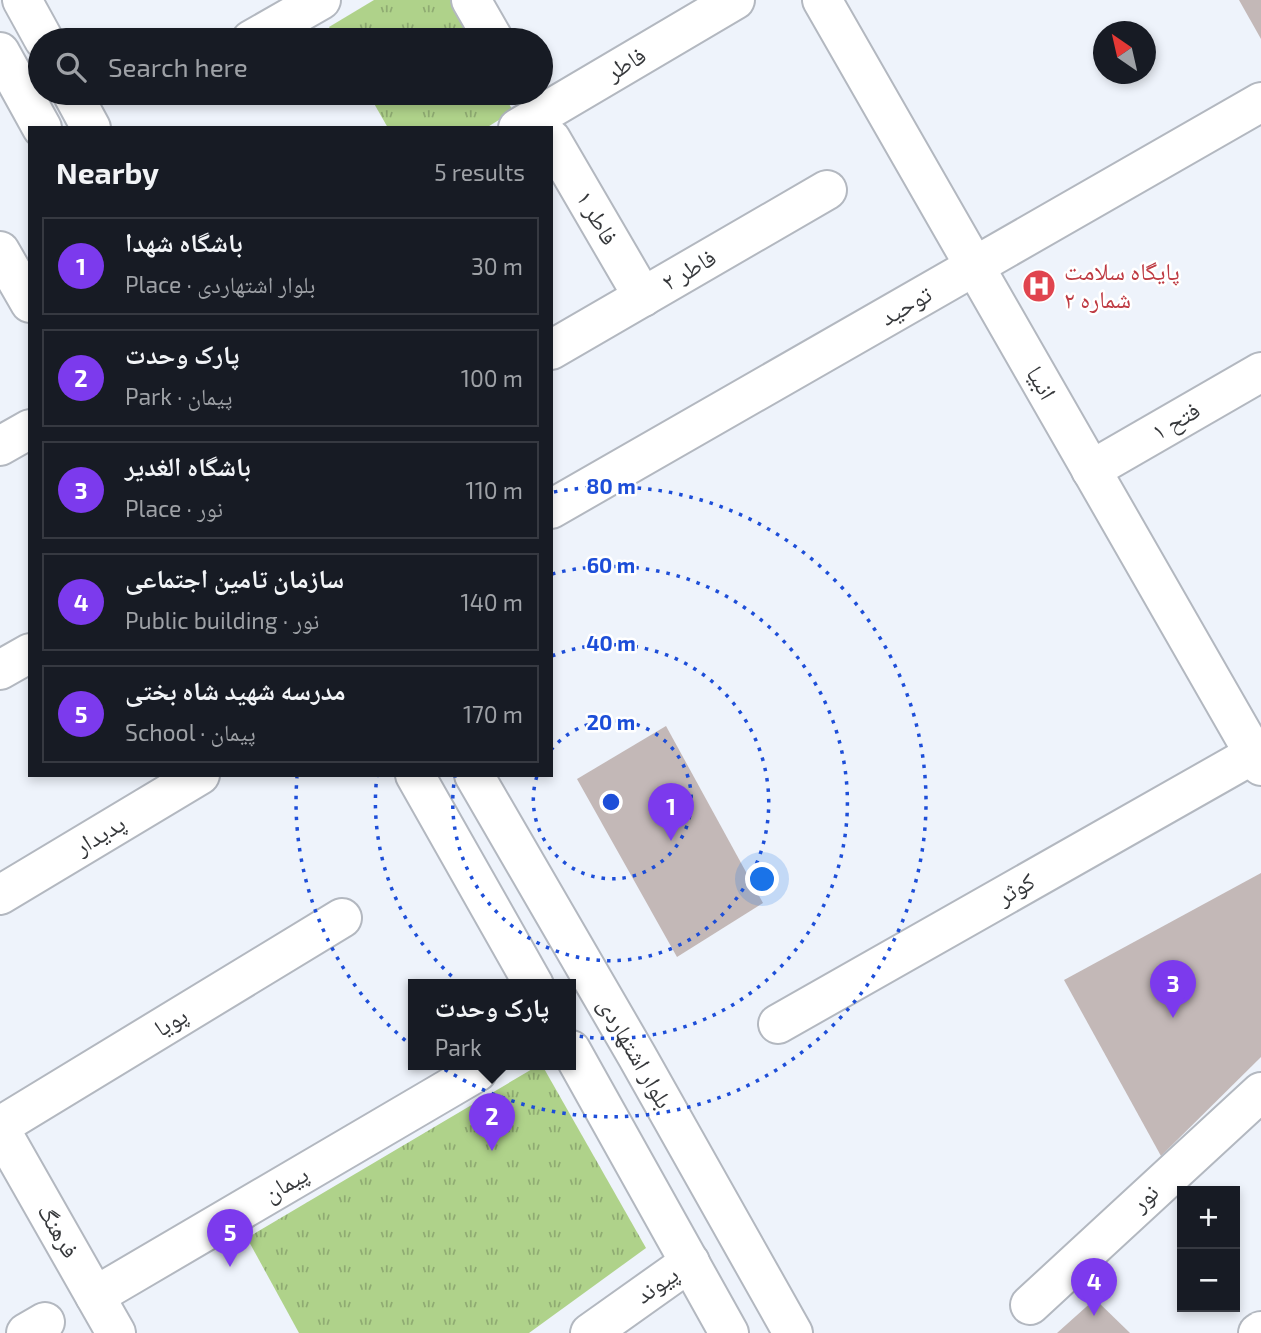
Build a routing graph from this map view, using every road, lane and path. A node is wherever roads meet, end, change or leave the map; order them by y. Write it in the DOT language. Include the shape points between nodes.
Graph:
graph roads {
  1 [pos="22,0"];
  2 [pos="321,0"];
  3 [pos="471,0"];
  4 [pos="734,0"];
  5 [pos="822,0"];
  6 [pos="37,28"];
  7 [pos="272,28"];
  8 [pos="487,28"];
  9 [pos="0,52"];
  10 [pos="1261,102"];
  11 [pos="28,103"];
  12 [pos="29,105"];
  13 [pos="79,105"];
  14 [pos="535,121"];
  15 [pos="41,126"];
  16 [pos="91,126"];
  17 [pos="553,150"];
  18 [pos="827,190"];
  19 [pos="0,251"];
  20 [pos="975,267"];
  21 [pos="643,297"];
  22 [pos="28,300"];
  23 [pos="553,349"];
  24 [pos="1261,372"];
  25 [pos="28,430"];
  26 [pos="0,446"];
  27 [pos="1091,470"];
  28 [pos="553,508"];
  29 [pos="28,654"];
  30 [pos="0,670"];
  31 [pos="1257,760"];
  32 [pos="197,777"];
  33 [pos="416,777"];
  34 [pos="475,777"];
  35 [pos="0,895"];
  36 [pos="342,918"];
  37 [pos="531,979"];
  38 [pos="778,1024"];
  39 [pos="576,1059"];
  40 [pos="477,1072"];
  41 [pos="1261,1092"];
  42 [pos="0,1127"];
  43 [pos="690,1262"];
  44 [pos="95,1296"];
  45 [pos="1030,1305"];
  46 [pos="116,1333"];
  47 [pos="590,1333"];
  48 [pos="729,1333"];
  49 [pos="793,1333"];
  1 -- 6 [label="street"];
  2 -- 7 [label="street"];
  3 -- 8 [label="street"];
  4 -- 14 [label="street, فاطر"];
  5 -- 20 [label="street, انبیا"];
  9 -- 11 [label="street"];
  10 -- 20 [label="street, توحید"];
  12 -- 15 [label="street"];
  13 -- 16 [label="street"];
  17 -- 21 [label="street, فاطر ۱"];
  18 -- 21 [label="street, فاطر ۲"];
  19 -- 22 [label="street"];
  20 -- 27 [label="street, انبیا"];
  20 -- 28 [label="street, توحید"];
  21 -- 23 [label="street, فاطر ۲"];
  24 -- 27 [label="street, فتح ۱"];
  25 -- 26 [label="street"];
  27 -- 31 [label="street, انبیا"];
  29 -- 30 [label="street"];
  31 -- 38 [label="street, کوثر"];
  32 -- 35 [label="street, پدیدار"];
  33 -- 37 [label="street"];
  34 -- 49 [label="street, بلوار اشتهاردی"];
  36 -- 42 [label="street, پویا"];
  39 -- 43 [label="street"];
  40 -- 44 [label="street, پیمان"];
  41 -- 45 [label="street, نور"];
  42 -- 44 [label="street, فرهنگ"];
  43 -- 47 [label="street, پیوند"];
  43 -- 48 [label="street"];
  44 -- 46 [label="street, فرهنگ"];
}
